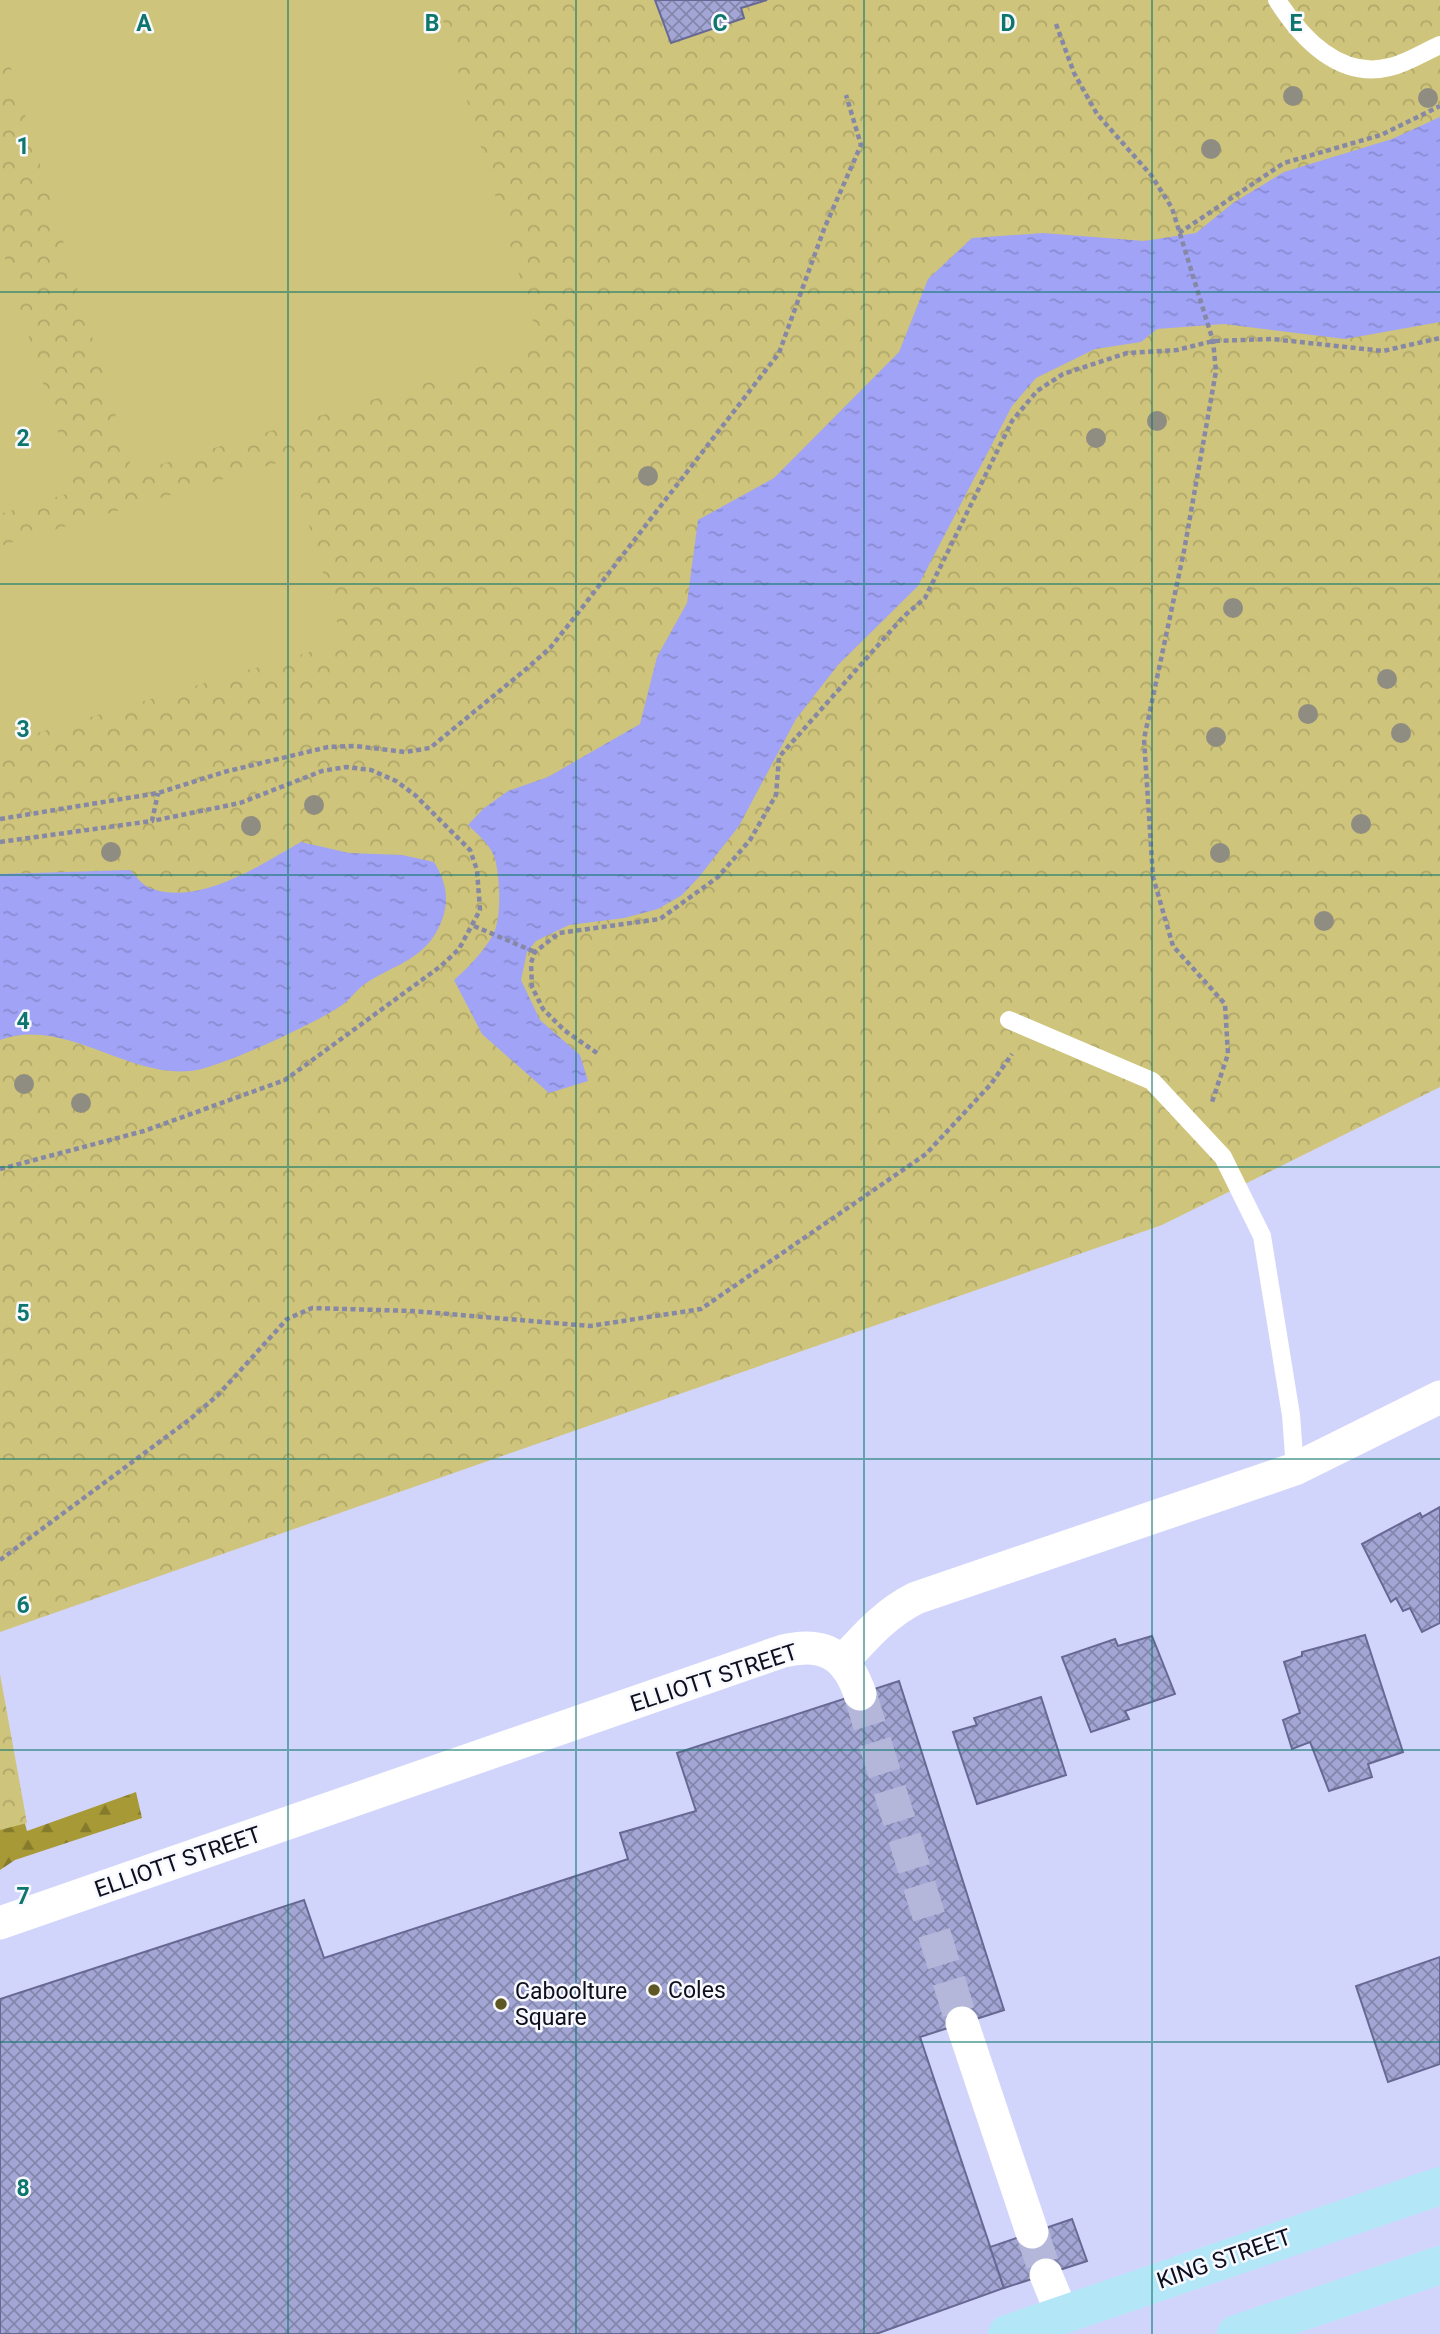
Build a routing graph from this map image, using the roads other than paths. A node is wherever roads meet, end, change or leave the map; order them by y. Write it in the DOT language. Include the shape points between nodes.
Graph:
graph roads {
  1 [pos="1277,0"];
  2 [pos="1440,45"];
  3 [pos="1009,1020"];
  4 [pos="1440,1397"];
  5 [pos="1295,1469"];
  6 [pos="843,1661"];
  7 [pos="860,1694"];
  8 [pos="0,1923"];
  9 [pos="962,2023"];
  10 [pos="1440,2186"];
  11 [pos="1032,2232"];
  12 [pos="1440,2265"];
  13 [pos="1046,2275"];
  14 [pos="1062,2314"];
  15 [pos="1007,2334"];
  16 [pos="1236,2334"];
  1 -- 2 [label="lane" via="1320,53 1349,65 1390,67"];
  3 -- 5 [label="lane" via="1152,1081 1223,1157 1262,1236 1291,1415"];
  4 -- 5 [label="street"];
  5 -- 6 [label="street" via="916,1598 877,1624"];
  6 -- 7 [label="street"];
  6 -- 8 [label="street, ELLIOTT STREET" via="804,1646 783,1651"];
  9 -- 11 [label="street"];
  10 -- 14 [label="main road, KING STREET"];
  12 -- 16 [label="main road"];
  13 -- 14 [label="street"];
  14 -- 15 [label="main road, KING STREET"];
}
